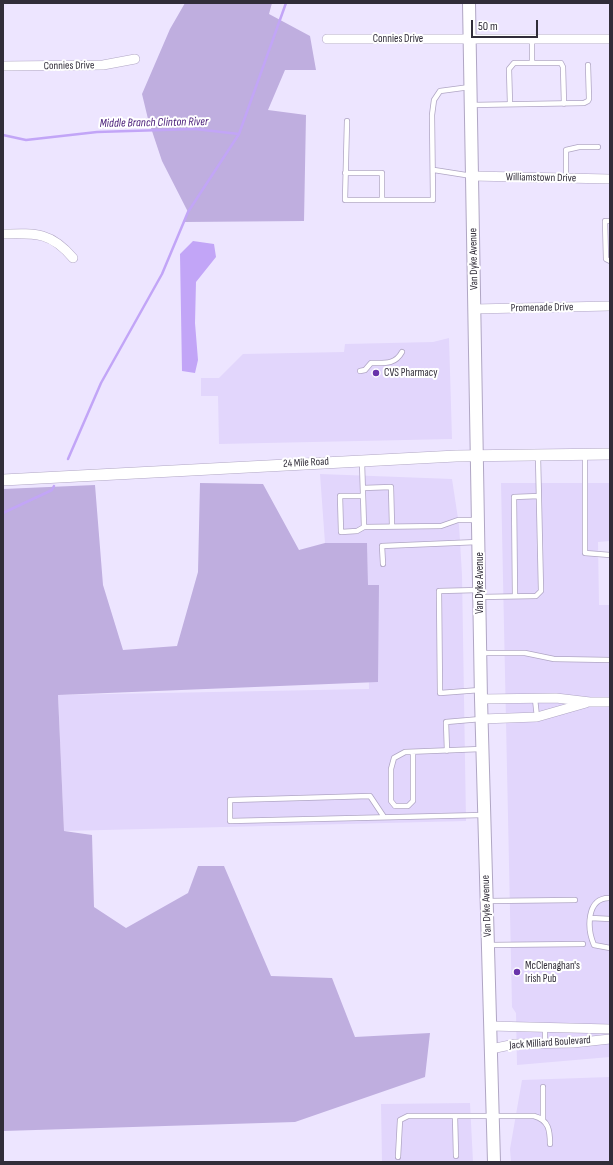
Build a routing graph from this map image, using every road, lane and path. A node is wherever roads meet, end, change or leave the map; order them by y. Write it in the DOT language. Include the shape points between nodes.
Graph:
graph roads {
  1 [pos="469,3"];
  2 [pos="327,39"];
  3 [pos="469,39"];
  4 [pos="532,39"];
  5 [pos="610,39"];
  6 [pos="135,59"];
  7 [pos="532,62"];
  8 [pos="588,65"];
  9 [pos="3,66"];
  10 [pos="470,87"];
  11 [pos="510,104"];
  12 [pos="564,104"];
  13 [pos="471,105"];
  14 [pos="347,121"];
  15 [pos="598,147"];
  16 [pos="434,170"];
  17 [pos="345,173"];
  18 [pos="472,176"];
  19 [pos="566,178"];
  20 [pos="610,179"];
  21 [pos="382,200"];
  22 [pos="610,221"];
  23 [pos="3,234"];
  24 [pos="73,258"];
  25 [pos="610,261"];
  26 [pos="610,306"];
  27 [pos="474,309"];
  28 [pos="402,352"];
  29 [pos="360,371"];
  30 [pos="585,454"];
  31 [pos="610,454"];
  32 [pos="477,455"];
  33 [pos="538,455"];
  34 [pos="362,460"];
  35 [pos="3,480"];
  36 [pos="363,488"];
  37 [pos="363,496"];
  38 [pos="539,496"];
  39 [pos="479,520"];
  40 [pos="392,526"];
  41 [pos="364,527"];
  42 [pos="480,542"];
  43 [pos="610,555"];
  44 [pos="383,564"];
  45 [pos="480,593"];
  46 [pos="515,596"];
  47 [pos="481,653"];
  48 [pos="610,660"];
  49 [pos="481,694"];
  50 [pos="535,699"];
  51 [pos="590,702"];
  52 [pos="610,702"];
  53 [pos="537,717"];
  54 [pos="482,719"];
  55 [pos="483,749"];
  56 [pos="447,751"];
  57 [pos="413,752"];
  58 [pos="485,815"];
  59 [pos="384,817"];
  60 [pos="610,898"];
  61 [pos="487,900"];
  62 [pos="574,900"];
  63 [pos="591,918"];
  64 [pos="610,919"];
  65 [pos="583,944"];
  66 [pos="488,945"];
  67 [pos="610,948"];
  68 [pos="490,1026"];
  69 [pos="545,1026"];
  70 [pos="610,1029"];
  71 [pos="610,1039"];
  72 [pos="545,1043"];
  73 [pos="491,1049"];
  74 [pos="543,1087"];
  75 [pos="456,1116"];
  76 [pos="493,1116"];
  77 [pos="543,1120"];
  78 [pos="550,1144"];
  79 [pos="456,1156"];
  80 [pos="398,1157"];
  81 [pos="494,1162"];
  1 -- 3 [label="main road, Van Dyke Avenue"];
  2 -- 3 [label="street, Connies Drive"];
  3 -- 4 [label="street, Connies Drive"];
  3 -- 10 [label="main road, Van Dyke Avenue"];
  4 -- 5 [label="street, Connies Drive"];
  4 -- 7 [label="lane"];
  6 -- 9 [label="street, Connies Drive" via="103,65"];
  7 -- 11 [label="lane" via="511,65"];
  7 -- 12 [label="lane" via="561,63"];
  8 -- 12 [label="lane" via="588,101"];
  10 -- 13 [label="main road, Van Dyke Avenue"];
  10 -- 16 [label="lane" via="440,91 434,100"];
  11 -- 12 [label="lane"];
  11 -- 13 [label="lane"];
  13 -- 18 [label="main road, Van Dyke Avenue"];
  14 -- 17 [label="lane"];
  15 -- 19 [label="lane" via="566,150"];
  16 -- 18 [label="lane"];
  16 -- 21 [label="lane" via="433,200"];
  17 -- 21 [label="lane" via="345,200"];
  17 -- 21 [label="lane" via="382,173"];
  18 -- 19 [label="street, Williamstown Drive"];
  18 -- 27 [label="main road, Van Dyke Avenue"];
  19 -- 20 [label="street, Williamstown Drive"];
  22 -- 25 [label="lane" via="605,221 606,259"];
  23 -- 24 [label="street" via="47,236 62,245"];
  26 -- 27 [label="street, Promenade Drive"];
  27 -- 32 [label="main road, Van Dyke Avenue"];
  28 -- 29 [label="lane" via="397,360 371,363"];
  30 -- 31 [label="street, 24 Mile Road"];
  30 -- 33 [label="street, 24 Mile Road"];
  30 -- 43 [label="lane" via="585,553"];
  32 -- 33 [label="street, 24 Mile Road"];
  32 -- 34 [label="street, 24 Mile Road"];
  32 -- 39 [label="main road, Van Dyke Avenue"];
  33 -- 38 [label="lane"];
  34 -- 35 [label="street, 24 Mile Road"];
  34 -- 36 [label="lane"];
  36 -- 37 [label="lane"];
  36 -- 40 [label="lane" via="392,487"];
  37 -- 41 [label="lane"];
  37 -- 41 [label="lane" via="340,496 341,532 357,531"];
  38 -- 46 [label="lane" via="542,591 536,596"];
  38 -- 46 [label="lane" via="514,497"];
  39 -- 40 [label="lane" via="458,520 441,526"];
  39 -- 42 [label="main road, Van Dyke Avenue"];
  40 -- 41 [label="lane"];
  42 -- 44 [label="lane" via="382,546"];
  42 -- 45 [label="main road, Van Dyke Avenue"];
  45 -- 46 [label="lane"];
  45 -- 47 [label="main road, Van Dyke Avenue"];
  45 -- 49 [label="lane" via="438,591 440,693"];
  47 -- 48 [label="lane" via="525,653 554,659"];
  47 -- 49 [label="main road, Van Dyke Avenue"];
  49 -- 50 [label="street"];
  49 -- 54 [label="main road, Van Dyke Avenue"];
  50 -- 51 [label="street" via="556,698"];
  50 -- 53 [label="lane"];
  51 -- 52 [label="street"];
  51 -- 53 [label="street"];
  53 -- 54 [label="street"];
  54 -- 55 [label="main road, Van Dyke Avenue"];
  54 -- 56 [label="lane" via="446,722"];
  55 -- 56 [label="lane"];
  55 -- 58 [label="main road, Van Dyke Avenue"];
  56 -- 57 [label="lane"];
  57 -- 57 [label="lane" via="405,752 394,758 391,801 395,806 408,806 413,801"];
  58 -- 59 [label="lane"];
  58 -- 61 [label="main road, Van Dyke Avenue"];
  59 -- 59 [label="lane" via="230,821 230,800 370,796"];
  60 -- 63 [label="lane" via="602,897 594,903"];
  61 -- 62 [label="lane"];
  61 -- 66 [label="main road, Van Dyke Avenue"];
  63 -- 64 [label="lane"];
  63 -- 67 [label="lane" via="590,936 594,945"];
  65 -- 66 [label="lane"];
  66 -- 68 [label="main road, Van Dyke Avenue"];
  68 -- 69 [label="street, Jack Milliard Boulevard"];
  68 -- 73 [label="main road, Van Dyke Avenue"];
  69 -- 70 [label="street, Jack Milliard Boulevard"];
  69 -- 72 [label="lane"];
  71 -- 72 [label="street, Jack Milliard Boulevard"];
  72 -- 73 [label="street, Jack Milliard Boulevard" via="514,1044"];
  73 -- 76 [label="main road, Van Dyke Avenue"];
  74 -- 77 [label="lane"];
  75 -- 76 [label="lane"];
  75 -- 79 [label="lane"];
  75 -- 80 [label="lane" via="408,1116 400,1120"];
  76 -- 77 [label="lane" via="534,1116"];
  76 -- 81 [label="main road, Van Dyke Avenue"];
  77 -- 78 [label="lane" via="550,1129"];
}
